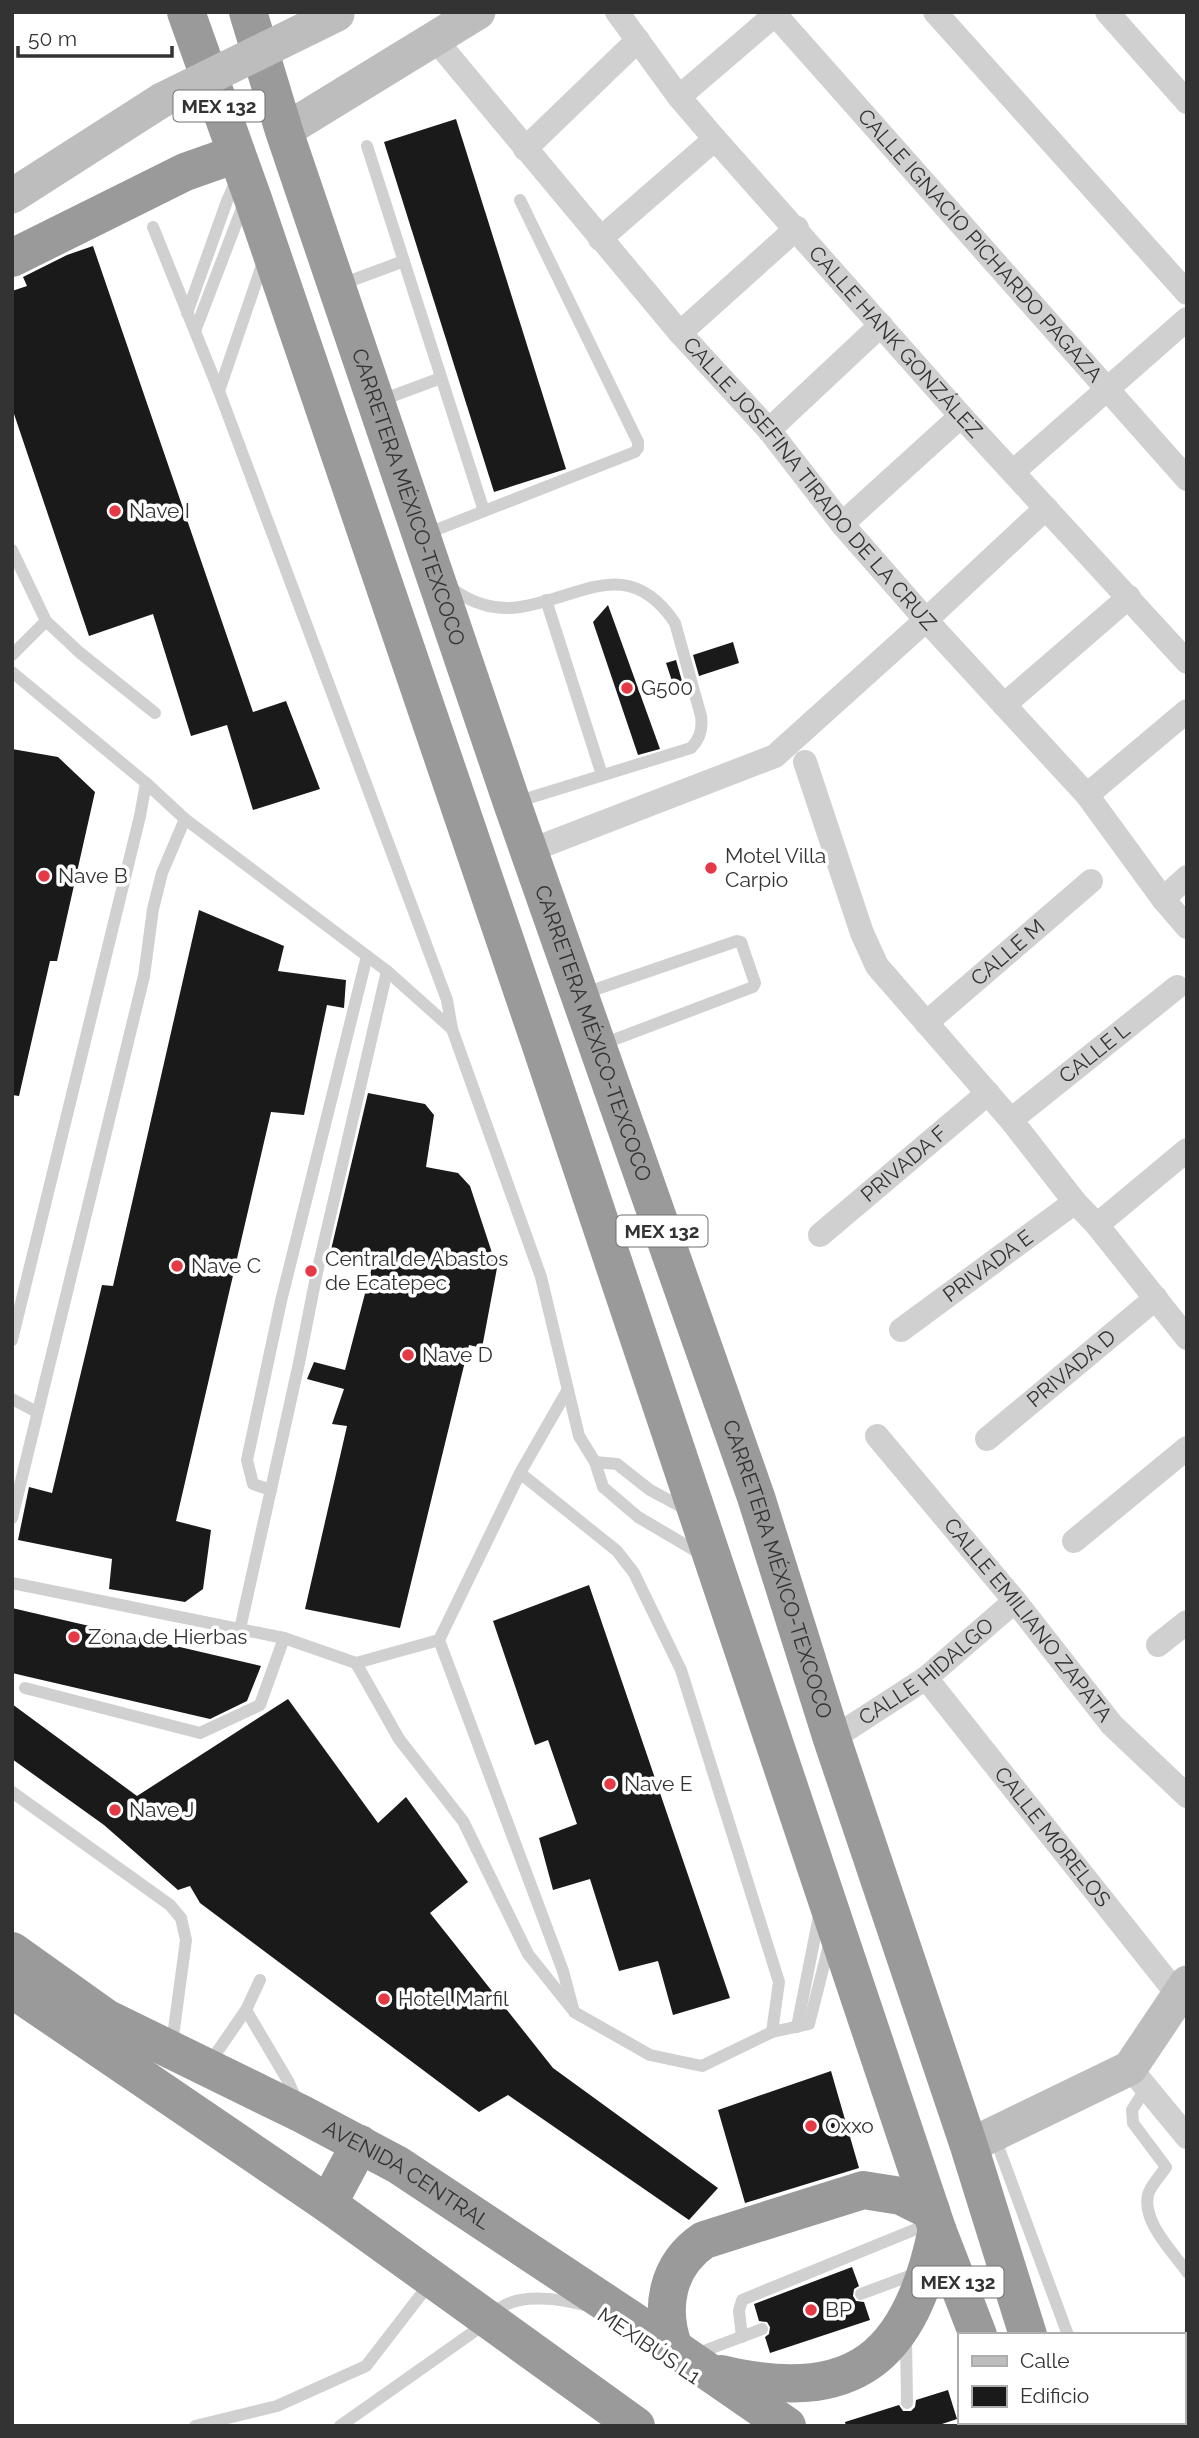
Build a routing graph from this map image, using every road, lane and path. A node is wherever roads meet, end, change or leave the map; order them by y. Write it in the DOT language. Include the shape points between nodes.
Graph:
graph roads {
  1 [pos="186,12"];
  2 [pos="248,12"];
  3 [pos="478,12"];
  4 [pos="617,12"];
  5 [pos="935,12"];
  6 [pos="1107,12"];
  7 [pos="339,13"];
  8 [pos="775,13"];
  9 [pos="434,38"];
  10 [pos="638,40"];
  11 [pos="679,97"];
  12 [pos="1187,102"];
  13 [pos="284,131"];
  14 [pos="715,139"];
  15 [pos="367,146"];
  16 [pos="525,149"];
  17 [pos="245,178"];
  18 [pos="12,196"];
  19 [pos="520,201"];
  20 [pos="153,227"];
  21 [pos="797,228"];
  22 [pos="600,239"];
  23 [pos="268,250"];
  24 [pos="12,258"];
  25 [pos="404,261"];
  26 [pos="337,285"];
  27 [pos="1187,293"];
  28 [pos="187,313"];
  29 [pos="1187,319"];
  30 [pos="881,325"];
  31 [pos="195,331"];
  32 [pos="680,333"];
  33 [pos="441,378"];
  34 [pos="1108,389"];
  35 [pos="219,391"];
  36 [pos="376,402"];
  37 [pos="961,416"];
  38 [pos="769,430"];
  39 [pos="1014,471"];
  40 [pos="1187,479"];
  41 [pos="1046,508"];
  42 [pos="484,511"];
  43 [pos="842,524"];
  44 [pos="12,550"];
  45 [pos="427,553"];
  46 [pos="1129,597"];
  47 [pos="546,600"];
  48 [pos="926,620"];
  49 [pos="46,621"];
  50 [pos="12,655"];
  51 [pos="1187,662"];
  52 [pos="12,672"];
  53 [pos="1004,705"];
  54 [pos="1187,711"];
  55 [pos="155,713"];
  56 [pos="805,762"];
  57 [pos="602,775"];
  58 [pos="146,783"];
  59 [pos="1087,795"];
  60 [pos="512,803"];
  61 [pos="185,819"];
  62 [pos="529,852"];
  63 [pos="1187,877"];
  64 [pos="1091,881"];
  65 [pos="1163,899"];
  66 [pos="1187,927"];
  67 [pos="368,956"];
  68 [pos="387,971"];
  69 [pos="1177,987"];
  70 [pos="926,1023"];
  71 [pos="452,1029"];
  72 [pos="592,1032"];
  73 [pos="538,1040"];
  74 [pos="555,1088"];
  75 [pos="988,1093"];
  76 [pos="1011,1120"];
  77 [pos="1187,1150"];
  78 [pos="1075,1202"];
  79 [pos="1097,1225"];
  80 [pos="821,1237"];
  81 [pos="1156,1298"];
  82 [pos="1183,1327"];
  83 [pos="901,1331"];
  84 [pos="12,1340"];
  85 [pos="567,1391"];
  86 [pos="12,1399"];
  87 [pos="37,1412"];
  88 [pos="877,1436"];
  89 [pos="987,1439"];
  90 [pos="1187,1448"];
  91 [pos="595,1462"];
  92 [pos="520,1473"];
  93 [pos="271,1490"];
  94 [pos="698,1514"];
  95 [pos="12,1518"];
  96 [pos="1074,1541"];
  97 [pos="713,1561"];
  98 [pos="12,1583"];
  99 [pos="1015,1601"];
  100 [pos="1187,1622"];
  101 [pos="240,1629"];
  102 [pos="284,1638"];
  103 [pos="439,1640"];
  104 [pos="1158,1645"];
  105 [pos="356,1663"];
  106 [pos="926,1678"];
  107 [pos="24,1688"];
  108 [pos="832,1739"];
  109 [pos="12,1792"];
  110 [pos="1187,1796"];
  111 [pos="830,1908"];
  112 [pos="12,1951"];
  113 [pos="260,1980"];
  114 [pos="12,1989"];
  115 [pos="1182,1989"];
  116 [pos="246,2010"];
  117 [pos="574,2012"];
  118 [pos="797,2027"];
  119 [pos="772,2032"];
  120 [pos="171,2051"];
  121 [pos="206,2068"];
  122 [pos="1138,2078"];
  123 [pos="302,2114"];
  124 [pos="1187,2137"];
  125 [pos="981,2140"];
  126 [pos="360,2144"];
  127 [pos="328,2204"];
  128 [pos="934,2221"];
  129 [pos="927,2269"];
  130 [pos="1187,2272"];
  131 [pos="433,2280"];
  132 [pos="1031,2286"];
  133 [pos="861,2294"];
  134 [pos="905,2323"];
  135 [pos="497,2327"];
  136 [pos="762,2329"];
  137 [pos="977,2333"];
  138 [pos="1028,2333"];
  139 [pos="1066,2333"];
  140 [pos="742,2337"];
  141 [pos="1187,2355"];
  142 [pos="690,2359"];
  143 [pos="1187,2360"];
  144 [pos="907,2403"];
  145 [pos="641,2422"];
  146 [pos="195,2426"];
  147 [pos="340,2426"];
  148 [pos="602,2426"];
  149 [pos="764,2426"];
  150 [pos="787,2426"];
  1 -- 17 [label="highway, MEX 132"];
  2 -- 13 [label="highway, MEX 132"];
  3 -- 9 [label="street"];
  4 -- 10 [label="street, CALLE HANK GONZÁLEZ"];
  5 -- 27 [label="street"];
  6 -- 12 [label="street"];
  7 -- 18 [label="street, bridge" via="162,100"];
  8 -- 11 [label="street"];
  8 -- 34 [label="street, CALLE IGNACIO PICHARDO PAGAZA"];
  9 -- 13 [label="street"];
  9 -- 16 [label="street, CALLE JOSEFINA TIRADO DE LA CRUZ"];
  10 -- 11 [label="street, CALLE HANK GONZÁLEZ"];
  10 -- 16 [label="street"];
  11 -- 14 [label="street, CALLE HANK GONZÁLEZ"];
  13 -- 26 [label="highway, CARRETERA MÉXICO-TEXCOCO / MEX 132"];
  14 -- 21 [label="street, CALLE HANK GONZÁLEZ"];
  14 -- 22 [label="street"];
  15 -- 25 [label="lane"];
  16 -- 22 [label="street, CALLE JOSEFINA TIRADO DE LA CRUZ"];
  17 -- 23 [label="highway, MEX 132"];
  17 -- 24 [label="highway" via="185,172"];
  17 -- 28 [label="lane" via="227,201"];
  17 -- 31 [label="lane"];
  19 -- 42 [label="lane" via="638,448"];
  20 -- 28 [label="lane"];
  21 -- 30 [label="street, CALLE HANK GONZÁLEZ"];
  21 -- 32 [label="street"];
  22 -- 32 [label="street, CALLE JOSEFINA TIRADO DE LA CRUZ"];
  23 -- 35 [label="lane"];
  23 -- 73 [label="highway, MEX 132"];
  25 -- 26 [label="lane"];
  25 -- 33 [label="lane"];
  26 -- 36 [label="highway, CARRETERA MÉXICO-TEXCOCO / MEX 132"];
  28 -- 31 [label="lane"];
  29 -- 34 [label="street"];
  30 -- 37 [label="street, CALLE HANK GONZÁLEZ"];
  30 -- 38 [label="street"];
  31 -- 35 [label="lane"];
  32 -- 38 [label="street, CALLE JOSEFINA TIRADO DE LA CRUZ"];
  33 -- 36 [label="lane"];
  33 -- 42 [label="lane"];
  34 -- 39 [label="street"];
  34 -- 40 [label="street, CALLE IGNACIO PICHARDO PAGAZA"];
  35 -- 71 [label="lane" via="447,1000"];
  36 -- 45 [label="highway, CARRETERA MÉXICO-TEXCOCO / MEX 132"];
  37 -- 39 [label="street, CALLE HANK GONZÁLEZ"];
  37 -- 43 [label="street"];
  38 -- 43 [label="street, CALLE JOSEFINA TIRADO DE LA CRUZ"];
  39 -- 41 [label="street, CALLE HANK GONZÁLEZ"];
  41 -- 46 [label="street, CALLE HANK GONZÁLEZ"];
  41 -- 48 [label="street"];
  42 -- 45 [label="lane"];
  43 -- 48 [label="street, CALLE JOSEFINA TIRADO DE LA CRUZ"];
  44 -- 49 [label="lane"];
  45 -- 47 [label="lane" via="462,596 489,606 522,607"];
  45 -- 60 [label="highway, CARRETERA MÉXICO-TEXCOCO / MEX 132"];
  46 -- 51 [label="street, CALLE HANK GONZÁLEZ"];
  46 -- 53 [label="street"];
  47 -- 57 [label="lane"];
  47 -- 57 [label="lane" via="592,586 620,584 657,601 675,623 701,716 699,737 691,748"];
  48 -- 53 [label="street, CALLE JOSEFINA TIRADO DE LA CRUZ"];
  48 -- 62 [label="street" via="775,756"];
  49 -- 50 [label="lane"];
  49 -- 55 [label="lane"];
  52 -- 58 [label="lane"];
  53 -- 59 [label="street, CALLE JOSEFINA TIRADO DE LA CRUZ"];
  54 -- 59 [label="street"];
  56 -- 70 [label="street" via="870,951 877,966"];
  57 -- 60 [label="lane"];
  58 -- 61 [label="lane"];
  58 -- 84 [label="lane"];
  59 -- 65 [label="street, CALLE JOSEFINA TIRADO DE LA CRUZ"];
  60 -- 62 [label="highway, CARRETERA MÉXICO-TEXCOCO / MEX 132"];
  61 -- 67 [label="lane"];
  61 -- 87 [label="lane" via="156,897 144,976"];
  62 -- 72 [label="highway, CARRETERA MÉXICO-TEXCOCO / MEX 132"];
  63 -- 65 [label="street"];
  64 -- 70 [label="street, CALLE M"];
  65 -- 66 [label="street, CALLE JOSEFINA TIRADO DE LA CRUZ"];
  67 -- 68 [label="lane"];
  67 -- 93 [label="lane" via="293,1248 247,1460 253,1484"];
  68 -- 71 [label="lane"];
  68 -- 93 [label="lane"];
  69 -- 76 [label="street, CALLE L"];
  70 -- 75 [label="street"];
  71 -- 85 [label="lane" via="541,1277"];
  72 -- 72 [label="lane" via="752,987 755,983 741,942"];
  72 -- 73 [label="highway" via="554,1048"];
  72 -- 74 [label="highway" via="591,1060 573,1061 559,1072"];
  72 -- 108 [label="highway, CARRETERA MÉXICO-TEXCOCO / MEX 132" via="757,1497"];
  73 -- 74 [label="highway, MEX 132"];
  74 -- 94 [label="highway, MEX 132"];
  75 -- 76 [label="street"];
  75 -- 80 [label="street, PRIVADA F"];
  76 -- 78 [label="street"];
  77 -- 79 [label="street"];
  78 -- 79 [label="street"];
  78 -- 83 [label="street, PRIVADA E"];
  79 -- 81 [label="street"];
  81 -- 82 [label="street"];
  81 -- 89 [label="street, PRIVADA D"];
  85 -- 91 [label="lane" via="579,1436"];
  85 -- 92 [label="lane"];
  86 -- 87 [label="lane"];
  87 -- 95 [label="lane"];
  88 -- 99 [label="street, CALLE EMILIANO ZAPATA"];
  90 -- 96 [label="street"];
  91 -- 94 [label="lane" via="617,1464 648,1489"];
  91 -- 97 [label="lane" via="603,1486 638,1517"];
  92 -- 103 [label="lane"];
  92 -- 119 [label="lane" via="617,1551 634,1573 681,1670 779,1982"];
  93 -- 101 [label="lane"];
  94 -- 97 [label="highway, MEX 132"];
  97 -- 111 [label="highway, MEX 132"];
  98 -- 101 [label="lane"];
  99 -- 106 [label="street, CALLE HIDALGO"];
  99 -- 110 [label="street, CALLE EMILIANO ZAPATA" via="1112,1725"];
  100 -- 104 [label="street"];
  101 -- 102 [label="lane"];
  102 -- 105 [label="lane"];
  102 -- 107 [label="lane" via="260,1705 200,1734"];
  103 -- 105 [label="lane"];
  103 -- 117 [label="lane" via="564,1971"];
  105 -- 117 [label="lane" via="399,1739 463,1821 528,1954"];
  106 -- 108 [label="street, CALLE HIDALGO"];
  106 -- 115 [label="street, CALLE MORELOS"];
  108 -- 125 [label="highway, CARRETERA MÉXICO-TEXCOCO / MEX 132"];
  109 -- 120 [label="lane" via="170,1905 181,1919 186,1940"];
  111 -- 118 [label="lane" via="813,1937"];
  111 -- 118 [label="lane" via="809,2024"];
  111 -- 128 [label="highway, MEX 132"];
  112 -- 120 [label="highway, AVENIDA CENTRAL" via="106,2018"];
  113 -- 116 [label="lane"];
  114 -- 127 [label="highway"];
  115 -- 122 [label="street"];
  116 -- 121 [label="lane"];
  116 -- 123 [label="lane"];
  117 -- 119 [label="lane" via="650,2056 702,2066"];
  118 -- 119 [label="lane"];
  120 -- 121 [label="highway, AVENIDA CENTRAL"];
  121 -- 123 [label="highway, AVENIDA CENTRAL"];
  122 -- 124 [label="street"];
  122 -- 125 [label="street"];
  122 -- 130 [label="lane" via="1133,2123 1166,2167 1148,2193 1148,2207 1153,2224"];
  123 -- 126 [label="highway, AVENIDA CENTRAL"];
  125 -- 132 [label="highway, CARRETERA MÉXICO-TEXCOCO / MEX 132"];
  126 -- 127 [label="highway"];
  126 -- 142 [label="highway, AVENIDA CENTRAL"];
  127 -- 131 [label="highway"];
  128 -- 129 [label="highway"];
  128 -- 137 [label="highway, MEX 132"];
  128 -- 140 [label="lane" via="742,2300"];
  128 -- 142 [label="highway" via="901,2196 863,2190 704,2240 684,2256 668,2294 667,2321"];
  129 -- 133 [label="lane"];
  129 -- 134 [label="highway"];
  131 -- 135 [label="highway"];
  131 -- 146 [label="lane" via="366,2365 277,2406"];
  132 -- 138 [label="highway, CARRETERA MÉXICO-TEXCOCO / MEX 132"];
  132 -- 139 [label="lane"];
  134 -- 142 [label="highway" via="870,2362 824,2381 735,2378"];
  134 -- 144 [label="lane"];
  135 -- 145 [label="highway"];
  135 -- 147 [label="lane, MEXIBÚS L1"];
  135 -- 148 [label="highway"];
  135 -- 149 [label="lane, MEXIBÚS L1" via="500,2307 528,2299 558,2298 599,2309"];
  136 -- 140 [label="lane"];
  140 -- 142 [label="lane"];
  141 -- 143 [label="lane"];
  142 -- 150 [label="highway, AVENIDA CENTRAL"];
}
